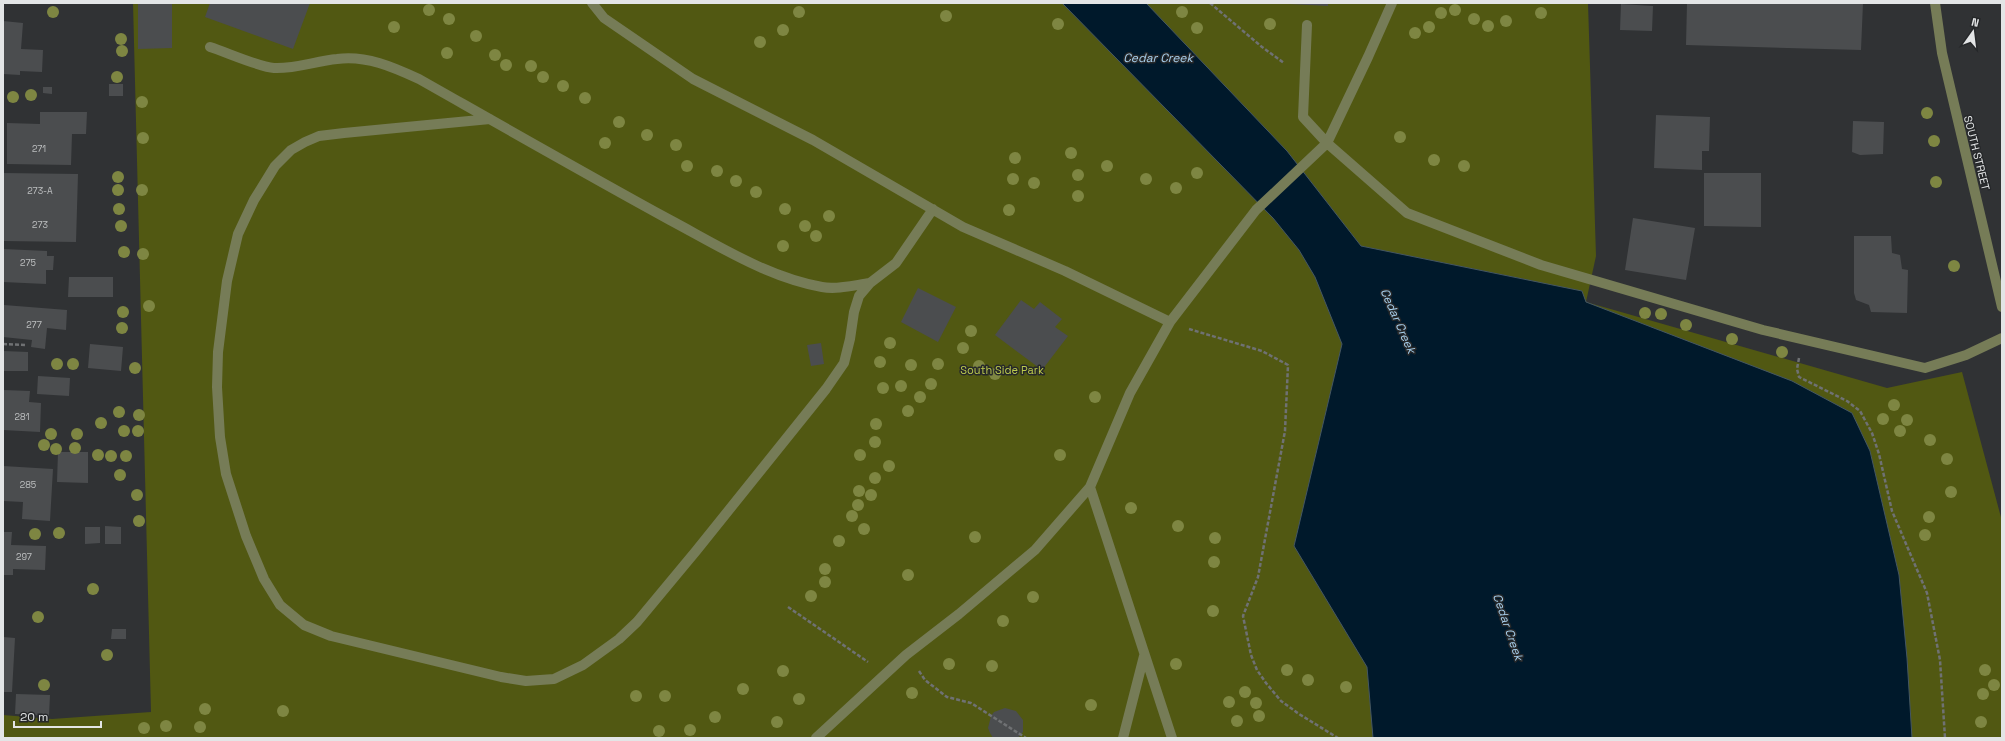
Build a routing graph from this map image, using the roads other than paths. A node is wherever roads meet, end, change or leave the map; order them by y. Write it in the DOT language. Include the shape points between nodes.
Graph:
graph roads {
  1 [pos="592,3"];
  2 [pos="1392,3"];
  3 [pos="1935,3"];
  4 [pos="1307,25"];
  5 [pos="210,47"];
  6 [pos="490,120"];
  7 [pos="1327,143"];
  8 [pos="933,209"];
  9 [pos="870,283"];
  10 [pos="2002,307"];
  11 [pos="1170,322"];
  12 [pos="2002,338"];
  13 [pos="1090,487"];
  14 [pos="1144,656"];
  15 [pos="816,738"];
  16 [pos="1123,738"];
  17 [pos="1172,738"];
  1 -- 8 [label="street" via="604,18 693,79 813,140"];
  2 -- 7 [label="street"];
  3 -- 10 [label="street, SOUTH STREET" via="1942,53"];
  4 -- 7 [label="street" via="1303,117"];
  5 -- 6 [label="street" via="272,68 358,58 389,65 419,79"];
  6 -- 9 [label="street" via="764,269 797,282 824,288"];
  6 -- 9 [label="street" via="344,132 320,136 305,142 291,150 275,166 254,200 238,234 227,281 216,387 226,474 246,536 264,578 280,605 304,625 331,636 526,681 554,679 583,666 637,622 826,389 844,363 859,296"];
  7 -- 11 [label="street" via="1256,210"];
  7 -- 12 [label="street" via="1407,213 1541,265 1763,330 1925,368 1966,355"];
  8 -- 9 [label="street" via="896,263"];
  8 -- 11 [label="street" via="963,227 1065,271"];
  11 -- 13 [label="street" via="1130,393"];
  13 -- 14 [label="street"];
  13 -- 15 [label="street" via="1035,550 885,673"];
  14 -- 16 [label="street"];
  14 -- 17 [label="street"];
}
